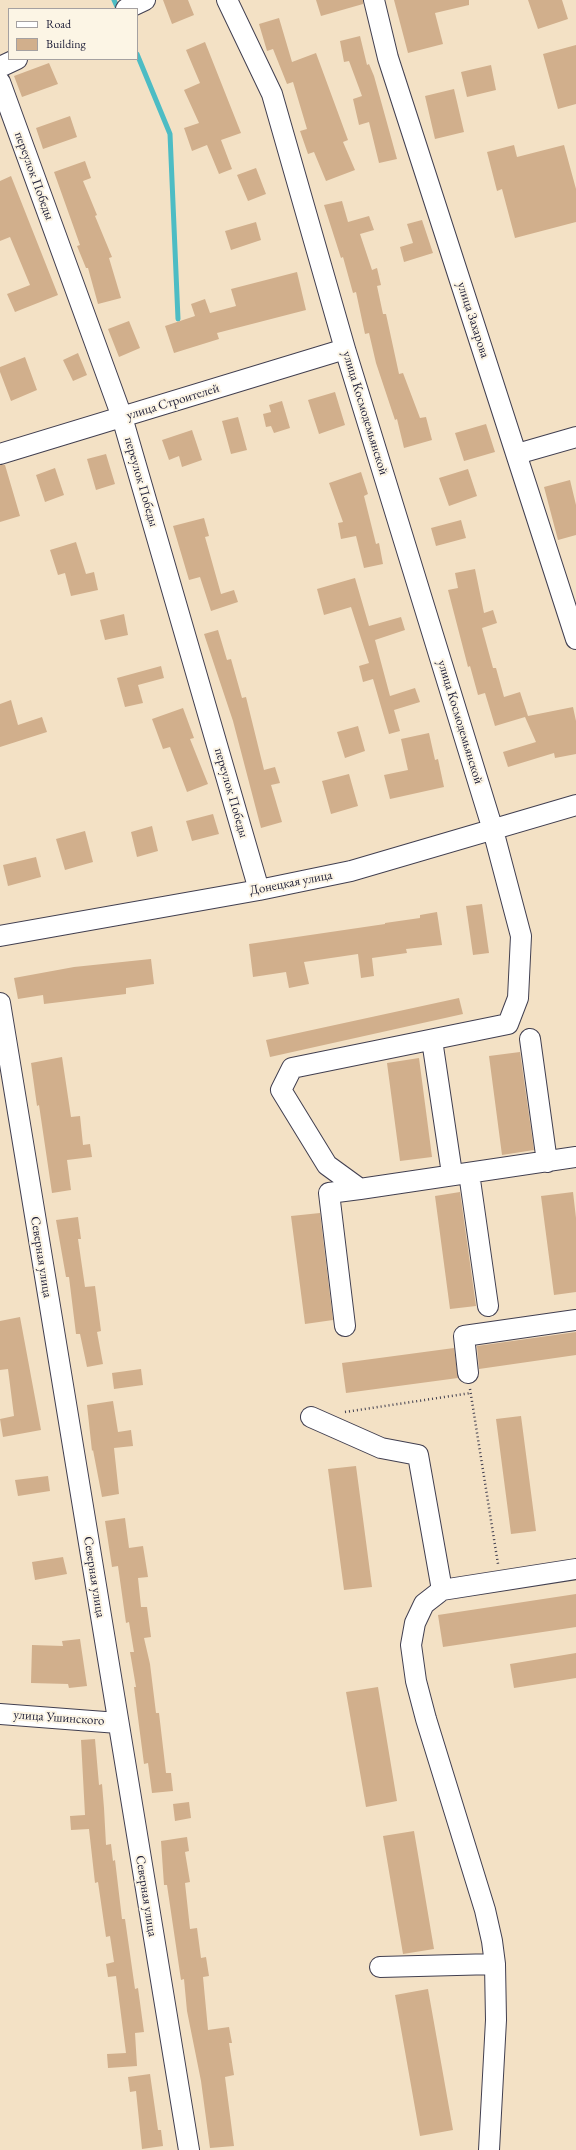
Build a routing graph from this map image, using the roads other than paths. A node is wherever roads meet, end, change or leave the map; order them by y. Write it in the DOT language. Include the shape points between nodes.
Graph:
graph roads {
  1 [pos="146,0"];
  2 [pos="227,0"];
  3 [pos="374,0"];
  4 [pos="128,8"];
  5 [pos="15,60"];
  6 [pos="0,67"];
  7 [pos="0,82"];
  8 [pos="346,349"];
  9 [pos="122,417"];
  10 [pos="576,437"];
  11 [pos="0,454"];
  12 [pos="517,454"];
  13 [pos="576,639"];
  14 [pos="576,806"];
  15 [pos="493,830"];
  16 [pos="259,890"];
  17 [pos="0,936"];
  18 [pos="0,1003"];
  19 [pos="530,1039"];
  20 [pos="432,1040"];
  21 [pos="576,1157"];
  22 [pos="547,1162"];
  23 [pos="460,1170"];
  24 [pos="360,1189"];
  25 [pos="488,1306"];
  26 [pos="576,1320"];
  27 [pos="345,1326"];
  28 [pos="468,1373"];
  29 [pos="311,1417"];
  30 [pos="576,1569"];
  31 [pos="442,1590"];
  32 [pos="0,1714"];
  33 [pos="118,1723"];
  34 [pos="495,1964"];
  35 [pos="380,1967"];
  36 [pos="189,2150"];
  37 [pos="489,2150"];
  1 -- 4 [label="street"];
  2 -- 8 [label="street, улица Космодемьянской" via="272,94"];
  3 -- 12 [label="street, улица Захарова" via="388,58"];
  5 -- 6 [label="street"];
  7 -- 9 [label="street, переулок Победы"];
  8 -- 9 [label="street, улица Строителей"];
  8 -- 15 [label="street, улица Космодемьянской"];
  9 -- 11 [label="street, улица Строителей"];
  9 -- 16 [label="street, переулок Победы"];
  10 -- 12 [label="street"];
  12 -- 13 [label="street, улица Захарова"];
  14 -- 15 [label="street, Донецкая улица"];
  15 -- 16 [label="street, Донецкая улица" via="351,871"];
  15 -- 20 [label="street, улица Космодемьянской" via="521,936 518,998 508,1024"];
  16 -- 17 [label="street, Донецкая улица"];
  18 -- 33 [label="street, Северная улица"];
  19 -- 22 [label="street"];
  20 -- 23 [label="street"];
  20 -- 24 [label="street" via="292,1068 281,1090 327,1165"];
  21 -- 22 [label="street"];
  22 -- 23 [label="street"];
  23 -- 24 [label="street"];
  23 -- 25 [label="street"];
  24 -- 27 [label="street" via="329,1193"];
  26 -- 28 [label="street" via="464,1336"];
  29 -- 31 [label="street" via="381,1448 418,1455"];
  30 -- 31 [label="street"];
  31 -- 34 [label="street" via="424,1604 415,1623 411,1645 426,1719 484,1910"];
  32 -- 33 [label="street, улица Ушинского"];
  33 -- 36 [label="street, Северная улица"];
  34 -- 35 [label="street"];
  34 -- 37 [label="street" via="496,2020"];
}
